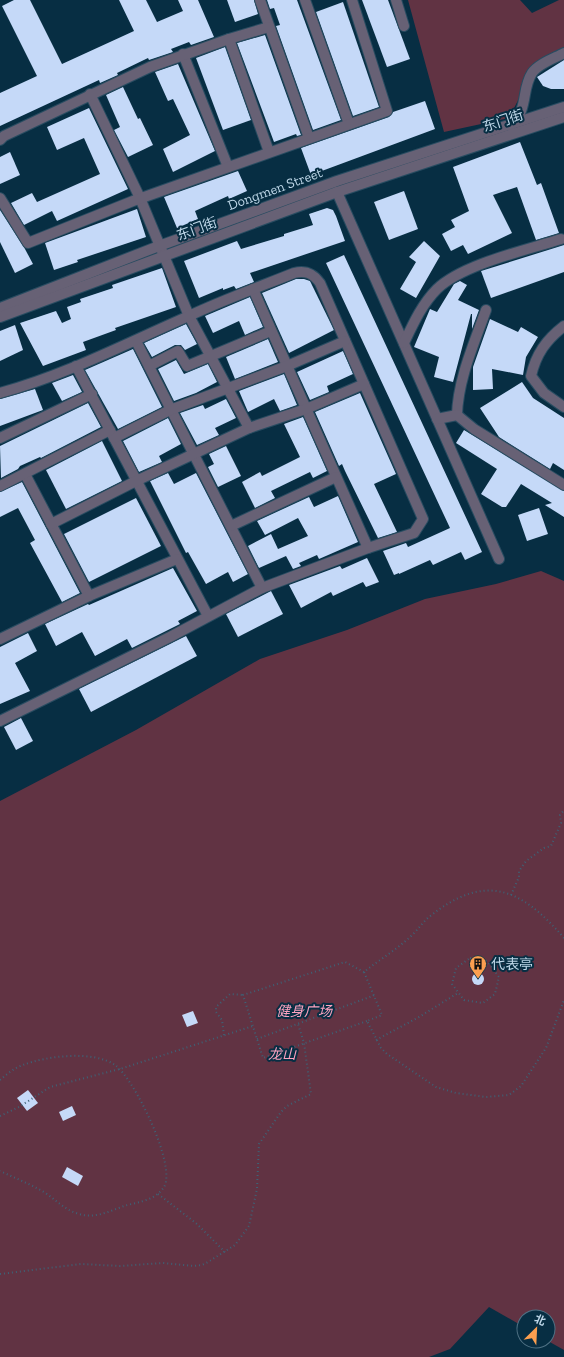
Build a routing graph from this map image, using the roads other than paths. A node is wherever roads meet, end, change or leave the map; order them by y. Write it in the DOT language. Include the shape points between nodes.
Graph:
graph roads {
  1 [pos="260,0"];
  2 [pos="305,0"];
  3 [pos="352,0"];
  4 [pos="396,0"];
  5 [pos="404,26"];
  6 [pos="269,27"];
  7 [pos="229,39"];
  8 [pos="564,53"];
  9 [pos="183,54"];
  10 [pos="90,94"];
  11 [pos="564,107"];
  12 [pos="564,116"];
  13 [pos="349,124"];
  14 [pos="512,124"];
  15 [pos="309,138"];
  16 [pos="496,138"];
  17 [pos="0,140"];
  18 [pos="269,152"];
  19 [pos="228,167"];
  20 [pos="337,192"];
  21 [pos="0,198"];
  22 [pos="140,198"];
  23 [pos="562,239"];
  24 [pos="159,246"];
  25 [pos="163,256"];
  26 [pos="253,289"];
  27 [pos="486,310"];
  28 [pos="0,313"];
  29 [pos="189,316"];
  30 [pos="564,326"];
  31 [pos="271,331"];
  32 [pos="136,341"];
  33 [pos="345,341"];
  34 [pos="404,343"];
  35 [pos="210,356"];
  36 [pos="76,366"];
  37 [pos="149,366"];
  38 [pos="287,366"];
  39 [pos="364,384"];
  40 [pos="227,389"];
  41 [pos="0,393"];
  42 [pos="92,394"];
  43 [pos="564,407"];
  44 [pos="306,409"];
  45 [pos="170,410"];
  46 [pos="457,415"];
  47 [pos="437,419"];
  48 [pos="249,428"];
  49 [pos="112,434"];
  50 [pos="0,438"];
  51 [pos="194,453"];
  52 [pos="25,474"];
  53 [pos="336,477"];
  54 [pos="136,481"];
  55 [pos="564,485"];
  56 [pos="0,486"];
  57 [pos="51,524"];
  58 [pos="231,526"];
  59 [pos="368,548"];
  60 [pos="499,558"];
  61 [pos="177,559"];
  62 [pos="262,588"];
  63 [pos="89,596"];
  64 [pos="208,616"];
  65 [pos="0,639"];
  66 [pos="0,721"];
  1 -- 6 [label="street"];
  2 -- 13 [label="street"];
  3 -- 13 [label="street" via="387,111"];
  4 -- 5 [label="street"];
  6 -- 7 [label="street"];
  6 -- 15 [label="street"];
  7 -- 9 [label="street"];
  7 -- 18 [label="street"];
  8 -- 14 [label="street" via="532,72 524,106"];
  9 -- 10 [label="street"];
  9 -- 19 [label="street"];
  10 -- 17 [label="street"];
  10 -- 22 [label="street"];
  11 -- 14 [label="street, Dongmen Street"];
  12 -- 16 [label="street, 东门街"];
  13 -- 15 [label="street"];
  14 -- 16 [label="street"];
  14 -- 24 [label="street, Dongmen Street" via="337,181"];
  15 -- 18 [label="street"];
  16 -- 20 [label="street, 东门街"];
  18 -- 19 [label="street"];
  19 -- 22 [label="street"];
  20 -- 25 [label="street, 东门街"];
  20 -- 34 [label="street"];
  21 -- 22 [label="street" via="28,243"];
  22 -- 24 [label="street"];
  23 -- 34 [label="street" via="508,255 464,272 438,288 418,314"];
  24 -- 25 [label="street"];
  24 -- 28 [label="street, Dongmen Street"];
  25 -- 28 [label="street, 东门街"];
  25 -- 29 [label="street"];
  26 -- 29 [label="street"];
  26 -- 31 [label="street"];
  26 -- 33 [label="street" via="300,271 316,276"];
  27 -- 46 [label="street" via="457,397"];
  29 -- 32 [label="street"];
  29 -- 35 [label="street"];
  30 -- 43 [label="street" via="547,340 535,360 531,376 544,393"];
  31 -- 35 [label="street"];
  31 -- 38 [label="street"];
  32 -- 36 [label="street"];
  32 -- 37 [label="street"];
  33 -- 38 [label="street"];
  33 -- 39 [label="street"];
  34 -- 47 [label="street"];
  35 -- 37 [label="street" via="186,366 178,351"];
  35 -- 40 [label="street"];
  36 -- 41 [label="street" via="33,384"];
  36 -- 42 [label="street"];
  37 -- 45 [label="street"];
  38 -- 40 [label="street"];
  38 -- 44 [label="street"];
  39 -- 44 [label="street"];
  39 -- 59 [label="street" via="423,519 414,533"];
  40 -- 45 [label="street"];
  40 -- 48 [label="street"];
  42 -- 49 [label="street"];
  42 -- 50 [label="street"];
  44 -- 48 [label="street"];
  44 -- 53 [label="street"];
  45 -- 49 [label="street"];
  45 -- 51 [label="street"];
  46 -- 47 [label="street"];
  46 -- 55 [label="street" via="474,429"];
  47 -- 60 [label="street"];
  48 -- 51 [label="street"];
  49 -- 52 [label="street"];
  49 -- 54 [label="street"];
  51 -- 54 [label="street"];
  51 -- 58 [label="street"];
  52 -- 56 [label="street"];
  52 -- 57 [label="street"];
  53 -- 58 [label="street"];
  53 -- 59 [label="street"];
  54 -- 57 [label="street"];
  54 -- 61 [label="street"];
  57 -- 63 [label="street"];
  58 -- 62 [label="street"];
  59 -- 62 [label="street"];
  61 -- 63 [label="street"];
  61 -- 64 [label="street"];
  62 -- 64 [label="street"];
  63 -- 65 [label="street"];
  64 -- 66 [label="street"];
}
